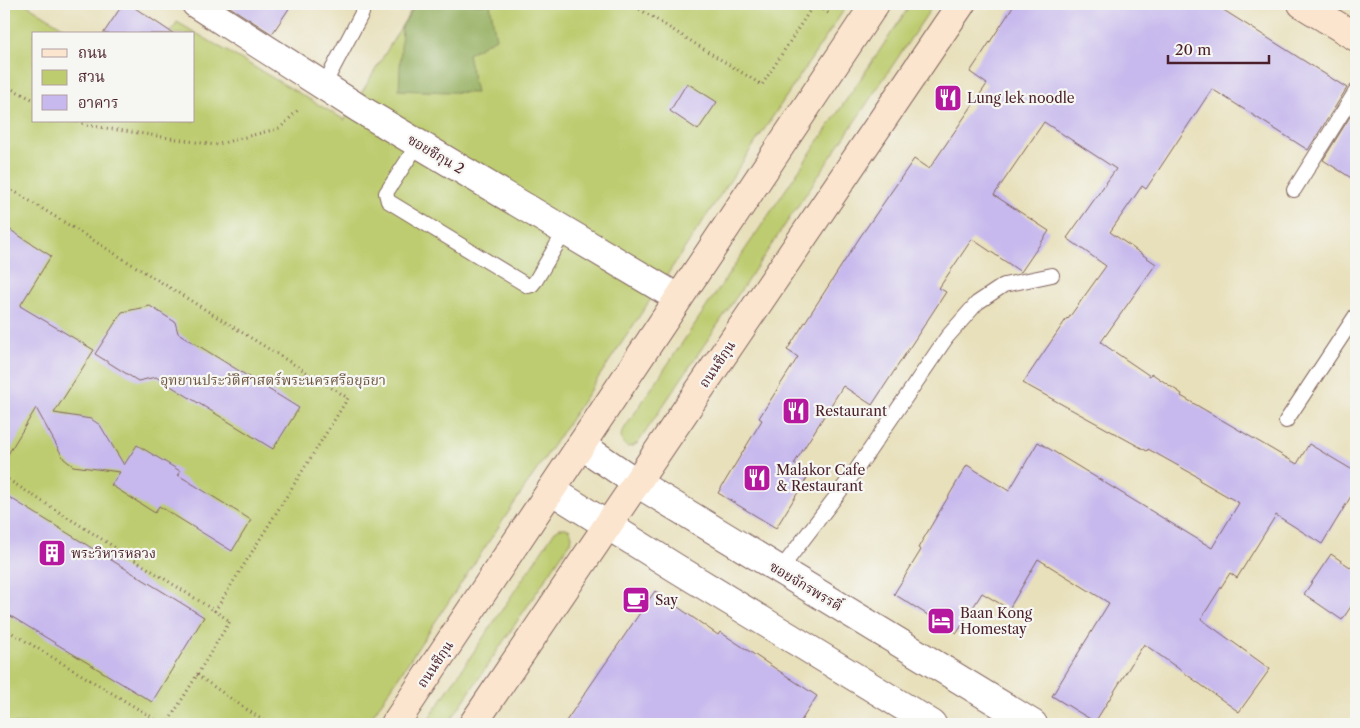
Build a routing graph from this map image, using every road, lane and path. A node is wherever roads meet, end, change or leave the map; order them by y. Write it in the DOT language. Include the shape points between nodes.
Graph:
graph roads {
  1 [pos="196,4"];
  2 [pos="362,4"];
  3 [pos="631,4"];
  4 [pos="814,4"];
  5 [pos="875,4"];
  6 [pos="961,4"];
  7 [pos="1302,4"];
  8 [pos="1356,37"];
  9 [pos="4,85"];
  10 [pos="324,85"];
  11 [pos="1356,91"];
  12 [pos="32,99"];
  13 [pos="80,122"];
  14 [pos="418,144"];
  15 [pos="4,185"];
  16 [pos="1294,190"];
  17 [pos="565,231"];
  18 [pos="1052,274"];
  19 [pos="678,298"];
  20 [pos="1356,315"];
  21 [pos="1286,421"];
  22 [pos="581,445"];
  23 [pos="4,477"];
  24 [pos="637,482"];
  25 [pos="551,490"];
  26 [pos="607,526"];
  27 [pos="780,570"];
  28 [pos="215,611"];
  29 [pos="4,628"];
  30 [pos="196,675"];
  31 [pos="1025,722"];
  32 [pos="163,724"];
  33 [pos="167,724"];
  34 [pos="268,724"];
  35 [pos="395,724"];
  36 [pos="473,724"];
  37 [pos="932,724"];
  1 -- 10 [label="street, ซอยชีกุน 2"];
  2 -- 10 [label="lane" via="362,12"];
  3 -- 4 [label="path" via="762,85"];
  5 -- 19 [label="main road, ถนนชีกุน"];
  6 -- 24 [label="main road, ถนนชีกุน"];
  7 -- 8 [label="main road"];
  9 -- 12 [label="path"];
  10 -- 13 [label="path" via="280,128 215,145"];
  10 -- 14 [label="street, ซอยชีกุน 2"];
  11 -- 16 [label="lane"];
  14 -- 17 [label="street, ซอยชีกุน 2"];
  14 -- 17 [label="lane" via="386,193 388,201 528,286 536,280"];
  15 -- 28 [label="path" via="348,398"];
  17 -- 19 [label="street, ซอยชีกุน 2"];
  18 -- 27 [label="lane" via="1004,285 977,303 948,337 854,474"];
  19 -- 22 [label="main road, ถนนชีกุน"];
  20 -- 21 [label="lane"];
  22 -- 24 [label="street, ซอยจักรพรรดิ์"];
  22 -- 25 [label="main road, ถนนชีกุน"];
  23 -- 28 [label="path"];
  24 -- 26 [label="main road, ถนนชีกุน"];
  24 -- 27 [label="street, ซอยจักรพรรดิ์"];
  25 -- 26 [label="street"];
  25 -- 35 [label="main road, ถนนชีกุน"];
  26 -- 36 [label="main road, ถนนชีกุน"];
  26 -- 37 [label="street"];
  27 -- 31 [label="street, ซอยจักรพรรดิ์"];
  28 -- 30 [label="path" via="230,621"];
  29 -- 32 [label="path"];
  30 -- 33 [label="path"];
  30 -- 34 [label="path"];
}
